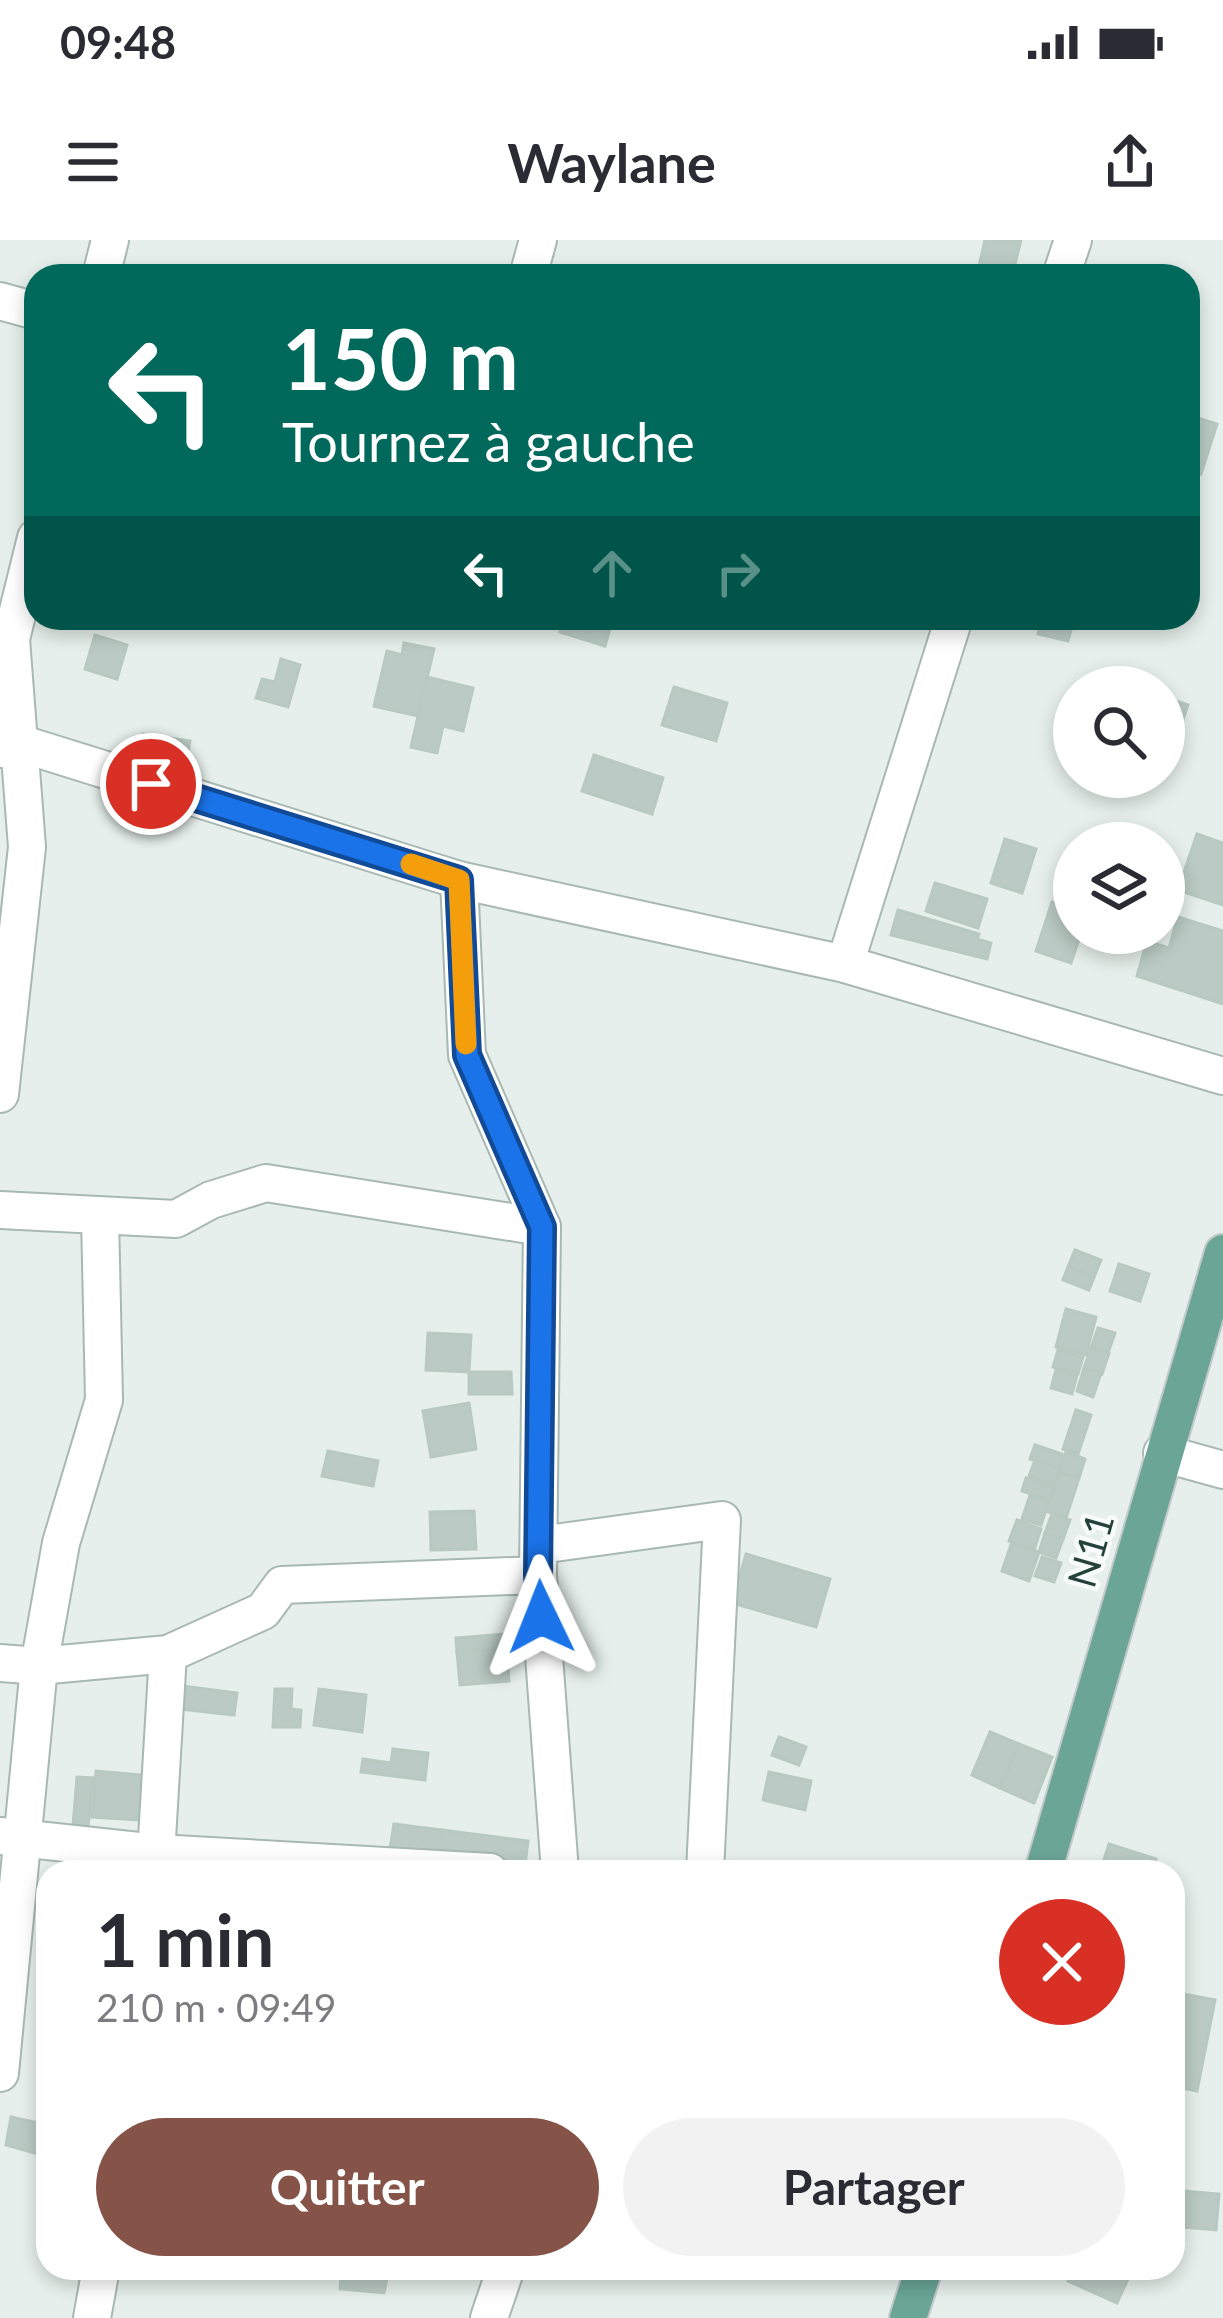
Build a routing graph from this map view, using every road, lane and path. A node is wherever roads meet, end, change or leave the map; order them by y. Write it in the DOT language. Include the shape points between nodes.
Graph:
graph roads {
  1 [pos="24,586"];
  2 [pos="950,630"];
  3 [pos="10,746"];
  4 [pos="459,880"];
  5 [pos="845,964"];
  6 [pos="1223,1076"];
  7 [pos="0,1094"];
  8 [pos="0,1210"];
  9 [pos="100,1216"];
  10 [pos="542,1227"];
  11 [pos="1223,1253"];
  12 [pos="1162,1453"];
  13 [pos="1223,1470"];
  14 [pos="539,1560"];
  15 [pos="168,1654"];
  16 [pos="0,1663"];
  17 [pos="39,1666"];
  18 [pos="13,1837"];
  19 [pos="145,1860"];
  20 [pos="156,1860"];
  21 [pos="559,1860"];
  22 [pos="706,1860"];
  23 [pos="1046,1860"];
  24 [pos="0,2073"];
  25 [pos="99,2280"];
  26 [pos="502,2280"];
  27 [pos="920,2280"];
  28 [pos="92,2318"];
  29 [pos="489,2318"];
  30 [pos="908,2318"];
  1 -- 3 [label="street" via="11,639"];
  2 -- 5 [label="street"];
  3 -- 4 [label="street"];
  3 -- 7 [label="street" via="27,847"];
  4 -- 5 [label="street"];
  4 -- 10 [label="street" via="467,1055"];
  5 -- 6 [label="street"];
  8 -- 9 [label="street"];
  9 -- 10 [label="street" via="176,1220 266,1183"];
  9 -- 17 [label="street" via="104,1400 62,1543"];
  10 -- 14 [label="street"];
  11 -- 12 [label="main road, N11"];
  12 -- 13 [label="street"];
  12 -- 23 [label="main road, N11"];
  14 -- 15 [label="street" via="282,1585 263,1611"];
  14 -- 21 [label="street"];
  14 -- 22 [label="street" via="722,1520"];
  15 -- 17 [label="street"];
  15 -- 20 [label="street"];
  16 -- 17 [label="street"];
  17 -- 18 [label="street"];
  18 -- 19 [label="street"];
  18 -- 24 [label="street"];
  25 -- 28 [label="street"];
  26 -- 29 [label="street"];
  27 -- 30 [label="main road"];
}
